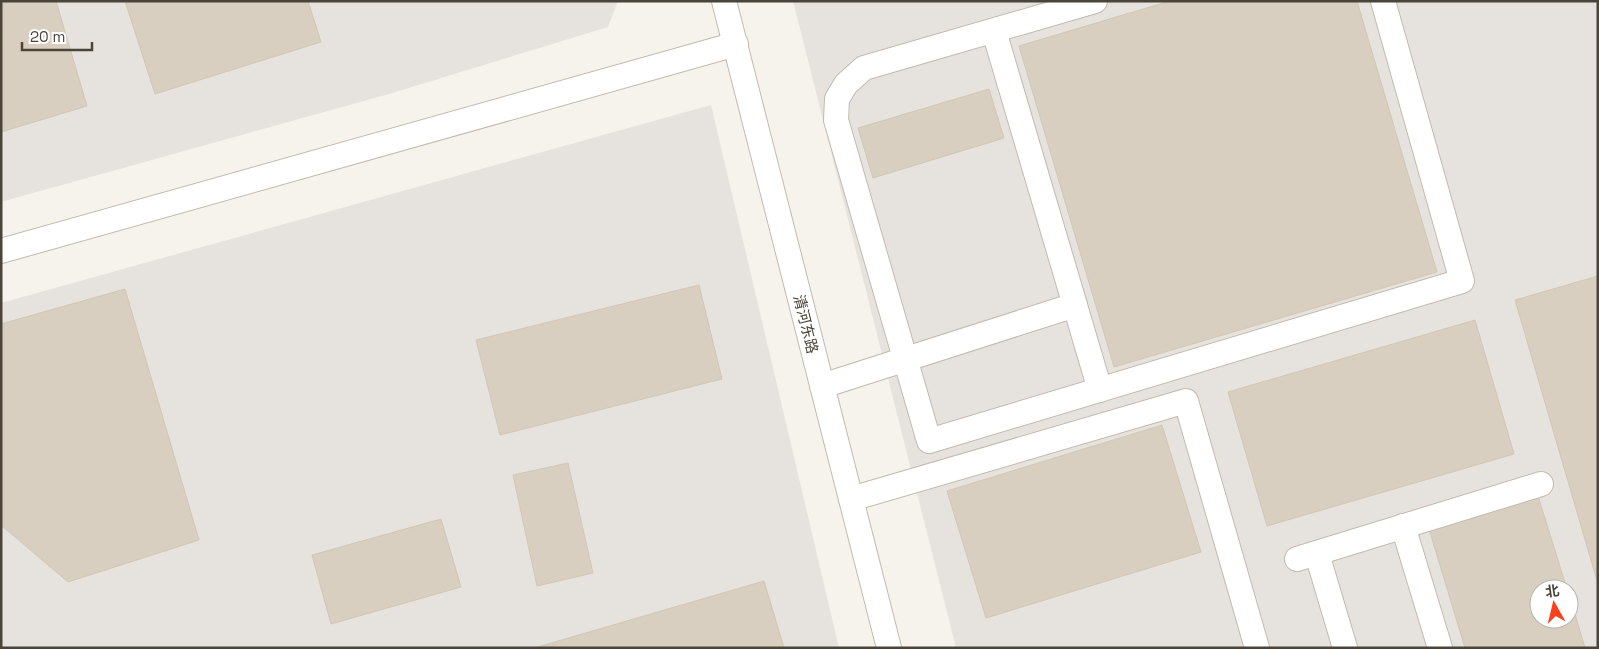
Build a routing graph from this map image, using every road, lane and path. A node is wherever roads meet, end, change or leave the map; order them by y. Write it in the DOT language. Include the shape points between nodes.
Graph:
graph roads {
  1 [pos="724,1"];
  2 [pos="1095,1"];
  3 [pos="1382,1"];
  4 [pos="994,31"];
  5 [pos="736,44"];
  6 [pos="1,252"];
  7 [pos="1075,305"];
  8 [pos="905,359"];
  9 [pos="822,386"];
  10 [pos="1100,390"];
  11 [pos="1541,484"];
  12 [pos="851,499"];
  13 [pos="1403,526"];
  14 [pos="888,648"];
  15 [pos="1257,648"];
  16 [pos="1345,648"];
  17 [pos="1440,648"];
  1 -- 5 [label="street, 清河东路"];
  2 -- 4 [label="street"];
  3 -- 10 [label="street" via="1462,281"];
  4 -- 7 [label="street"];
  4 -- 8 [label="street" via="864,68 846,84 838,99 836,120"];
  5 -- 6 [label="street"];
  5 -- 9 [label="street, 清河东路"];
  7 -- 8 [label="street"];
  7 -- 10 [label="street"];
  8 -- 9 [label="street"];
  8 -- 10 [label="street" via="929,441"];
  9 -- 12 [label="street, 清河东路"];
  11 -- 13 [label="street"];
  12 -- 14 [label="street, 清河东路"];
  12 -- 15 [label="street" via="1186,401"];
  13 -- 16 [label="street" via="1307,556"];
  13 -- 17 [label="street"];
}
